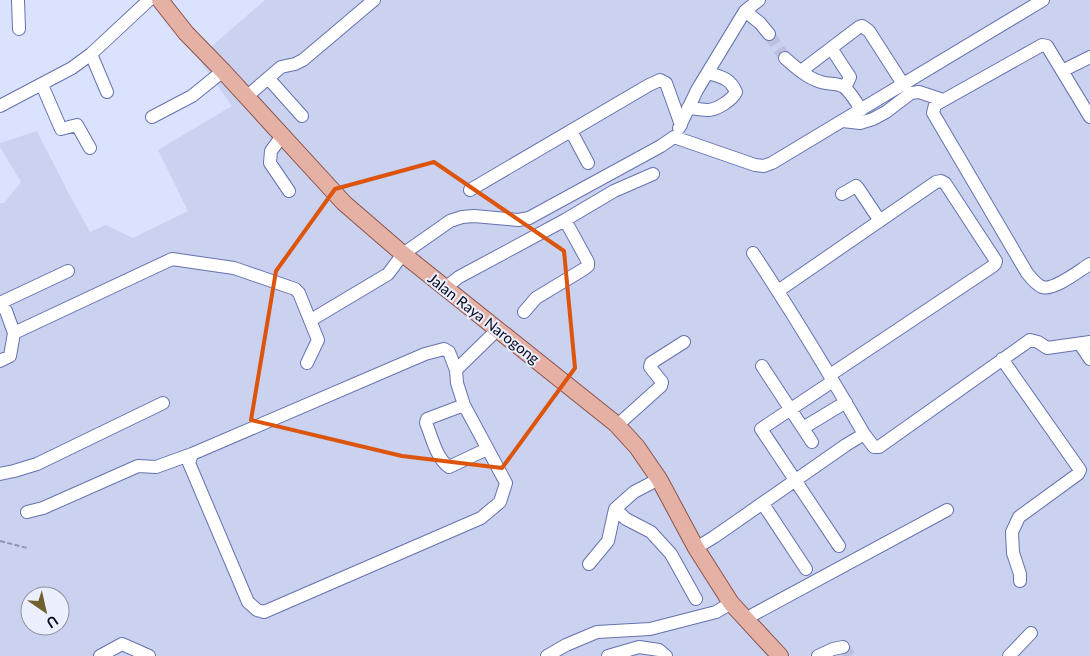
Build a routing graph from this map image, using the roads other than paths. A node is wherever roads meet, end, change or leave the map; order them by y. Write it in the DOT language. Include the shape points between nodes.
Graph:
graph roads {
  1 [pos="18,0"];
  2 [pos="148,0"];
  3 [pos="160,0"];
  4 [pos="374,0"];
  5 [pos="759,0"];
  6 [pos="1043,0"];
  7 [pos="745,11"];
  8 [pos="19,29"];
  9 [pos="770,34"];
  10 [pos="831,48"];
  11 [pos="91,54"];
  12 [pos="1090,57"];
  13 [pos="785,58"];
  14 [pos="223,71"];
  15 [pos="801,71"];
  16 [pos="1062,71"];
  17 [pos="708,73"];
  18 [pos="268,78"];
  19 [pos="903,84"];
  20 [pos="42,85"];
  21 [pos="845,88"];
  22 [pos="106,92"];
  23 [pos="245,95"];
  24 [pos="943,100"];
  25 [pos="0,106"];
  26 [pos="688,108"];
  27 [pos="862,110"];
  28 [pos="302,116"];
  29 [pos="152,117"];
  30 [pos="1090,117"];
  31 [pos="843,121"];
  32 [pos="681,125"];
  33 [pos="571,131"];
  34 [pos="282,136"];
  35 [pos="674,137"];
  36 [pos="90,148"];
  37 [pos="588,163"];
  38 [pos="653,174"];
  39 [pos="470,190"];
  40 [pos="289,191"];
  41 [pos="842,194"];
  42 [pos="565,220"];
  43 [pos="880,220"];
  44 [pos="753,253"];
  45 [pos="403,254"];
  46 [pos="1090,264"];
  47 [pos="68,271"];
  48 [pos="446,287"];
  49 [pos="778,291"];
  50 [pos="0,304"];
  51 [pos="524,312"];
  52 [pos="311,320"];
  53 [pos="498,328"];
  54 [pos="14,333"];
  55 [pos="684,342"];
  56 [pos="1085,343"];
  57 [pos="1002,359"];
  58 [pos="1090,359"];
  59 [pos="0,362"];
  60 [pos="307,363"];
  61 [pos="762,366"];
  62 [pos="456,370"];
  63 [pos="832,378"];
  64 [pos="846,402"];
  65 [pos="162,403"];
  66 [pos="464,405"];
  67 [pos="790,409"];
  68 [pos="616,424"];
  69 [pos="803,428"];
  70 [pos="864,434"];
  71 [pos="812,442"];
  72 [pos="487,449"];
  73 [pos="192,454"];
  74 [pos="0,474"];
  75 [pos="659,479"];
  76 [pos="795,481"];
  77 [pos="763,504"];
  78 [pos="615,509"];
  79 [pos="947,510"];
  80 [pos="27,512"];
  81 [pos="839,546"];
  82 [pos="696,548"];
  83 [pos="589,564"];
  84 [pos="806,569"];
  85 [pos="1020,581"];
  86 [pos="696,599"];
  87 [pos="731,603"];
  88 [pos="744,619"];
  89 [pos="1031,633"];
  90 [pos="843,647"];
  91 [pos="570,651"];
  92 [pos="778,655"];
  93 [pos="100,656"];
  94 [pos="149,656"];
  95 [pos="547,656"];
  96 [pos="608,656"];
  97 [pos="666,656"];
  98 [pos="818,656"];
  99 [pos="1009,656"];
  1 -- 8 [label="street"];
  2 -- 11 [label="street"];
  3 -- 14 [label="main road, Jalan Raya Narogong"];
  4 -- 18 [label="street" via="302,60 281,67"];
  5 -- 7 [label="street"];
  6 -- 19 [label="street"];
  7 -- 9 [label="street"];
  7 -- 17 [label="street"];
  10 -- 15 [label="street"];
  10 -- 19 [label="street" via="859,27 864,27"];
  10 -- 21 [label="street" via="850,78"];
  11 -- 20 [label="street"];
  11 -- 22 [label="street"];
  12 -- 16 [label="street"];
  13 -- 15 [label="street"];
  14 -- 23 [label="main road, Jalan Raya Narogong"];
  14 -- 29 [label="street" via="192,96"];
  15 -- 21 [label="street" via="822,83"];
  16 -- 24 [label="street" via="1047,46 1042,45"];
  16 -- 30 [label="street"];
  17 -- 26 [label="street"];
  17 -- 26 [label="street" via="728,80 735,89 734,96 710,110"];
  18 -- 23 [label="street"];
  18 -- 28 [label="street"];
  19 -- 27 [label="street"];
  20 -- 25 [label="street"];
  20 -- 36 [label="street" via="61,129 77,125"];
  21 -- 27 [label="street"];
  23 -- 34 [label="main road, Jalan Raya Narogong"];
  24 -- 31 [label="street" via="911,93 873,119 860,123"];
  24 -- 46 [label="street" via="934,105 933,113 1034,281 1042,287 1057,285"];
  26 -- 32 [label="street"];
  27 -- 31 [label="street"];
  31 -- 35 [label="street" via="764,166"];
  32 -- 33 [label="street" via="666,83 660,80"];
  32 -- 35 [label="street"];
  33 -- 37 [label="street"];
  33 -- 39 [label="street"];
  34 -- 40 [label="street" via="272,151 270,163"];
  34 -- 45 [label="main road, Jalan Raya Narogong" via="344,203"];
  35 -- 45 [label="street" via="529,218 462,217 450,221"];
  38 -- 42 [label="street" via="614,191"];
  41 -- 43 [label="street" via="856,186"];
  42 -- 48 [label="street"];
  42 -- 51 [label="street" via="588,266 536,298"];
  43 -- 49 [label="street"];
  43 -- 63 [label="street" via="941,181 996,261"];
  44 -- 49 [label="street"];
  45 -- 48 [label="main road, Jalan Raya Narogong"];
  45 -- 52 [label="street" via="388,274"];
  47 -- 50 [label="street"];
  48 -- 53 [label="main road, Jalan Raya Narogong"];
  49 -- 63 [label="street"];
  50 -- 54 [label="street"];
  52 -- 54 [label="street" via="300,293 295,289 234,268 172,259"];
  52 -- 60 [label="street" via="318,340"];
  53 -- 62 [label="street"];
  53 -- 68 [label="main road, Jalan Raya Narogong"];
  54 -- 59 [label="street" via="10,356"];
  55 -- 68 [label="street" via="651,363 650,367 662,382 661,386"];
  56 -- 57 [label="street" via="1047,348 1030,340"];
  56 -- 58 [label="street"];
  57 -- 70 [label="street" via="879,447 874,447"];
  57 -- 85 [label="street" via="1080,470 1019,517 1012,532 1012,553"];
  61 -- 67 [label="street"];
  62 -- 66 [label="street"];
  62 -- 73 [label="street" via="449,352 444,349 425,354"];
  63 -- 64 [label="street"];
  63 -- 67 [label="street"];
  64 -- 69 [label="street"];
  64 -- 70 [label="street"];
  65 -- 74 [label="street" via="38,464"];
  66 -- 72 [label="street"];
  66 -- 72 [label="street" via="428,419 426,423 440,457 449,467"];
  67 -- 69 [label="street"];
  67 -- 76 [label="street" via="761,431"];
  68 -- 75 [label="main road, Jalan Raya Narogong"];
  69 -- 71 [label="street"];
  70 -- 76 [label="street"];
  72 -- 73 [label="street" via="506,483 500,502 481,518 264,612 248,602 189,462"];
  73 -- 80 [label="street" via="156,467 138,466"];
  75 -- 78 [label="street" via="634,492"];
  75 -- 82 [label="main road, Jalan Raya Narogong"];
  76 -- 77 [label="street"];
  76 -- 81 [label="street"];
  77 -- 82 [label="street"];
  77 -- 84 [label="street"];
  78 -- 83 [label="street" via="608,541"];
  78 -- 86 [label="street" via="626,519 651,532 671,554"];
  79 -- 88 [label="street"];
  82 -- 87 [label="main road, Jalan Raya Narogong"];
  87 -- 88 [label="main road, Jalan Raya Narogong"];
  87 -- 91 [label="street" via="716,612 650,629 597,632"];
  88 -- 92 [label="main road, Jalan Raya Narogong"];
  89 -- 99 [label="street"];
  90 -- 98 [label="street"];
  91 -- 95 [label="street"];
  93 -- 94 [label="street" via="122,644"];
  96 -- 97 [label="street" via="639,647 659,650"];
}
